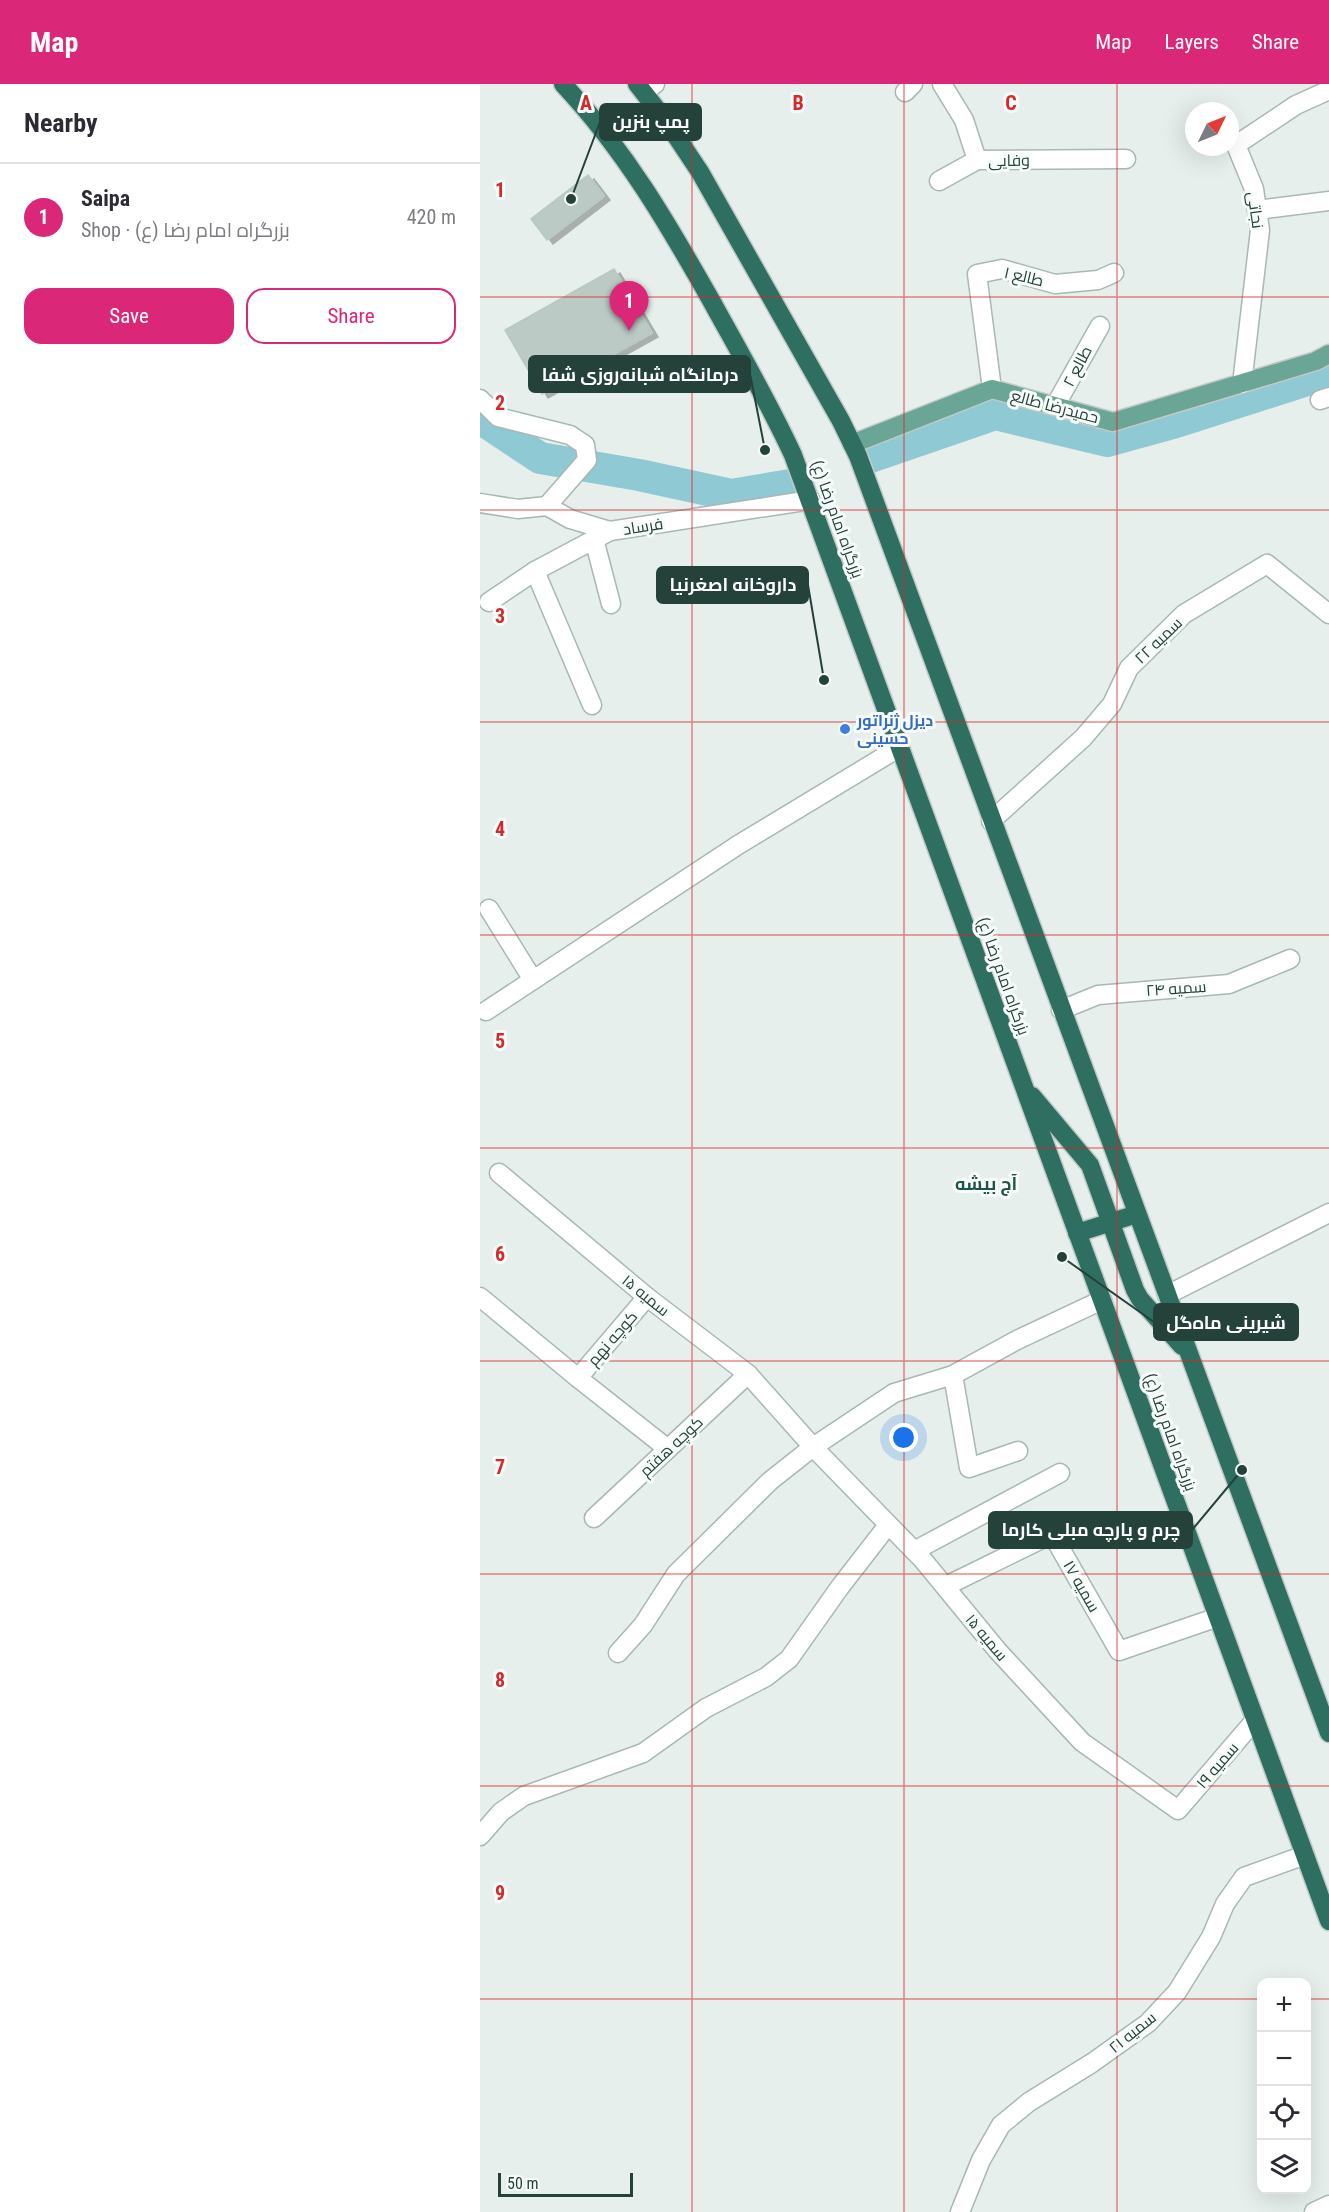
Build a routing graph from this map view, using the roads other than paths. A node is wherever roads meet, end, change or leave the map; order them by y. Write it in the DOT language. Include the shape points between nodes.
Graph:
graph roads {
  1 [pos="563,84"];
  2 [pos="942,84"];
  3 [pos="646,87"];
  4 [pos="1329,90"];
  5 [pos="1126,159"];
  6 [pos="977,160"];
  7 [pos="939,181"];
  8 [pos="1329,201"];
  9 [pos="1257,210"];
  10 [pos="1114,273"];
  11 [pos="1100,326"];
  12 [pos="1329,354"];
  13 [pos="1242,384"];
  14 [pos="993,389"];
  15 [pos="480,399"];
  16 [pos="1055,406"];
  17 [pos="852,444"];
  18 [pos="811,500"];
  19 [pos="480,503"];
  20 [pos="547,506"];
  21 [pos="602,535"];
  22 [pos="535,571"];
  23 [pos="489,602"];
  24 [pos="611,604"];
  25 [pos="1329,614"];
  26 [pos="592,705"];
  27 [pos="900,747"];
  28 [pos="991,821"];
  29 [pos="489,909"];
  30 [pos="1290,959"];
  31 [pos="533,980"];
  32 [pos="1061,1010"];
  33 [pos="486,1011"];
  34 [pos="1024,1088"];
  35 [pos="499,1173"];
  36 [pos="1329,1213"];
  37 [pos="1137,1214"];
  38 [pos="1111,1222"];
  39 [pos="1077,1233"];
  40 [pos="1167,1295"];
  41 [pos="480,1297"];
  42 [pos="647,1298"];
  43 [pos="1102,1300"];
  44 [pos="1188,1352"];
  45 [pos="748,1374"];
  46 [pos="953,1375"];
  47 [pos="578,1378"];
  48 [pos="813,1447"];
  49 [pos="668,1449"];
  50 [pos="1018,1450"];
  51 [pos="1060,1473"];
  52 [pos="594,1518"];
  53 [pos="888,1525"];
  54 [pos="914,1551"];
  55 [pos="946,1586"];
  56 [pos="1218,1617"];
  57 [pos="618,1653"];
  58 [pos="1255,1720"];
  59 [pos="1329,1733"];
  60 [pos="1178,1810"];
  61 [pos="480,1836"];
  62 [pos="1305,1855"];
  63 [pos="1329,1921"];
  64 [pos="1329,2205"];
  65 [pos="960,2212"];
  66 [pos="1314,2212"];
  1 -- 18 [label="highway, بزرگراه امام رضا (ع)" via="615,145 662,214 774,414"];
  2 -- 6 [label="street, وفایی" via="964,120"];
  3 -- 17 [label="highway" via="700,172"];
  4 -- 9 [label="street, نجاتی" via="1296,105 1236,146 1254,189"];
  5 -- 6 [label="street, وفایی"];
  6 -- 7 [label="street"];
  8 -- 9 [label="street"];
  9 -- 13 [label="street, نجاتی" via="1260,230"];
  10 -- 14 [label="street, طالع ۱" via="1098,280 1055,284 1002,269 977,274"];
  11 -- 16 [label="street, طالع ۲"];
  12 -- 13 [label="main road, حمیدرضا طالع" via="1316,362"];
  13 -- 16 [label="main road, حمیدرضا طالع" via="1113,422"];
  14 -- 16 [label="main road, حمیدرضا طالع"];
  14 -- 17 [label="main road, حمیدرضا طالع"];
  15 -- 20 [label="street" via="498,417 570,435 585,445 584,465"];
  17 -- 28 [label="highway"];
  18 -- 21 [label="street, فرساد"];
  18 -- 27 [label="highway, بزرگراه امام رضا (ع)"];
  19 -- 20 [label="street" via="518,509"];
  20 -- 21 [label="street, فرساد"];
  21 -- 22 [label="street"];
  21 -- 24 [label="street"];
  22 -- 23 [label="street"];
  22 -- 26 [label="street"];
  25 -- 28 [label="street, سمیه ۲۲" via="1267,564 1193,609 1129,669 1112,704 1083,738"];
  27 -- 31 [label="street" via="738,845"];
  27 -- 34 [label="highway, بزرگراه امام رضا (ع)"];
  28 -- 32 [label="highway"];
  29 -- 31 [label="street"];
  30 -- 32 [label="street, سمیه ۲۴" via="1229,984 1098,995"];
  31 -- 33 [label="street"];
  32 -- 37 [label="highway"];
  34 -- 38 [label="highway" via="1088,1161"];
  34 -- 39 [label="highway, بزرگراه امام رضا (ع)"];
  35 -- 42 [label="street, سمیه ۱۵"];
  36 -- 40 [label="street"];
  37 -- 38 [label="highway"];
  37 -- 40 [label="highway"];
  38 -- 39 [label="highway"];
  38 -- 44 [label="highway" via="1137,1294"];
  39 -- 43 [label="highway, بزرگراه امام رضا (ع)"];
  40 -- 44 [label="highway"];
  41 -- 47 [label="street"];
  42 -- 45 [label="street, سمیه ۱۵"];
  42 -- 47 [label="street, کوچه نهم"];
  43 -- 46 [label="street"];
  43 -- 56 [label="highway, بزرگراه امام رضا (ع)"];
  44 -- 59 [label="highway"];
  45 -- 48 [label="street, سمیه ۱۵"];
  45 -- 49 [label="street, کوچه هفتم"];
  46 -- 48 [label="street" via="894,1393"];
  46 -- 50 [label="street" via="969,1468"];
  47 -- 49 [label="street"];
  48 -- 53 [label="street, سمیه ۱۵"];
  48 -- 57 [label="street" via="770,1481 676,1574 643,1625"];
  49 -- 52 [label="street, کوچه هفتم"];
  51 -- 54 [label="street"];
  53 -- 54 [label="street, سمیه ۱۵"];
  53 -- 61 [label="street" via="789,1659 766,1677 706,1708 643,1753 524,1796 501,1812"];
  54 -- 55 [label="street, سمیه ۱۵"];
  55 -- 56 [label="street, سمیه ۱۷" via="1053,1534 1119,1651"];
  55 -- 60 [label="street, سمیه ۱۵" via="997,1650 1082,1742"];
  56 -- 58 [label="highway, بزرگراه امام رضا (ع)"];
  58 -- 60 [label="street, سمیه ۱۹"];
  58 -- 62 [label="highway, بزرگراه امام رضا (ع)"];
  62 -- 63 [label="highway, بزرگراه امام رضا (ع)"];
  62 -- 65 [label="street, سمیه ۲۱" via="1244,1877 1177,1992 1148,2023 1001,2125 981,2160"];
  64 -- 66 [label="street"];
}
